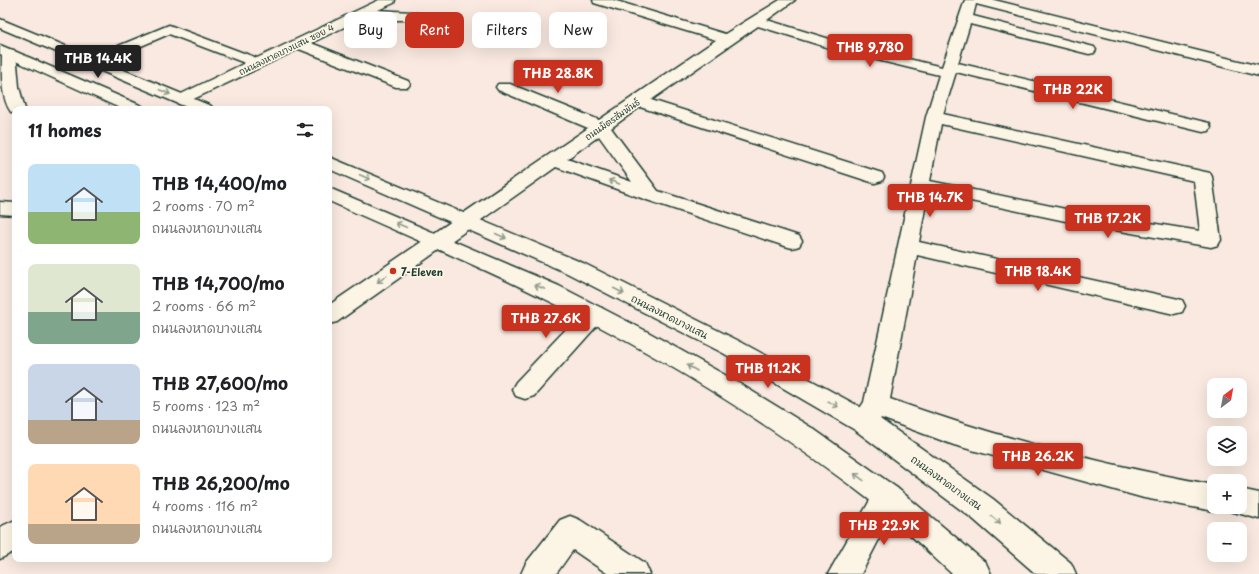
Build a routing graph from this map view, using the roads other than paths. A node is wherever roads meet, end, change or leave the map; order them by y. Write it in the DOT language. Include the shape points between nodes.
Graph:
graph roads {
  1 [pos="389,0"];
  2 [pos="599,0"];
  3 [pos="789,0"];
  4 [pos="971,0"];
  5 [pos="978,0"];
  6 [pos="366,11"];
  7 [pos="405,16"];
  8 [pos="965,18"];
  9 [pos="756,21"];
  10 [pos="0,24"];
  11 [pos="727,39"];
  12 [pos="298,43"];
  13 [pos="1089,50"];
  14 [pos="5,52"];
  15 [pos="92,62"];
  16 [pos="258,63"];
  17 [pos="949,70"];
  18 [pos="1259,71"];
  19 [pos="402,84"];
  20 [pos="504,87"];
  21 [pos="183,99"];
  22 [pos="639,100"];
  23 [pos="17,106"];
  24 [pos="129,106"];
  25 [pos="199,106"];
  26 [pos="934,118"];
  27 [pos="601,127"];
  28 [pos="1203,127"];
  29 [pos="553,160"];
  30 [pos="332,163"];
  31 [pos="876,176"];
  32 [pos="920,185"];
  33 [pos="332,195"];
  34 [pos="651,195"];
  35 [pos="0,208"];
  36 [pos="12,209"];
  37 [pos="466,220"];
  38 [pos="437,241"];
  39 [pos="792,241"];
  40 [pos="908,246"];
  41 [pos="1174,306"];
  42 [pos="332,314"];
  43 [pos="594,314"];
  44 [pos="525,389"];
  45 [pos="870,414"];
  46 [pos="887,497"];
  47 [pos="1207,497"];
  48 [pos="1247,503"];
  49 [pos="1259,506"];
  50 [pos="12,536"];
  51 [pos="0,544"];
  52 [pos="537,574"];
  53 [pos="634,574"];
  54 [pos="844,574"];
  55 [pos="975,574"];
  56 [pos="1060,574"];
  1 -- 6 [label="street, ถนนลงหาดบางแสน ซอย 4"];
  2 -- 11 [label="street"];
  3 -- 9 [label="street, ถนนมิตรสัมพันธ์"];
  4 -- 8 [label="street"];
  5 -- 18 [label="street"];
  6 -- 7 [label="street" via="393,18"];
  6 -- 12 [label="street, ถนนลงหาดบางแสน ซอย 4"];
  8 -- 13 [label="street"];
  8 -- 17 [label="street"];
  9 -- 11 [label="street, ถนนมิตรสัมพันธ์"];
  9 -- 17 [label="street" via="841,47"];
  10 -- 15 [label="street"];
  11 -- 22 [label="street, ถนนมิตรสัมพันธ์"];
  12 -- 16 [label="street, ถนนลงหาดบางแสน ซอย 4"];
  12 -- 19 [label="street"];
  14 -- 23 [label="street"];
  14 -- 24 [label="street"];
  15 -- 16 [label="street" via="169,29"];
  15 -- 21 [label="street, one-way"];
  16 -- 21 [label="street, ถนนลงหาดบางแสน ซอย 4"];
  17 -- 26 [label="street"];
  17 -- 28 [label="street"];
  20 -- 27 [label="street"];
  21 -- 25 [label="street"];
  22 -- 27 [label="street, ถนนมิตรสัมพันธ์"];
  22 -- 31 [label="street" via="686,118"];
  26 -- 32 [label="street"];
  26 -- 32 [label="street" via="1203,177 1211,240 1075,217"];
  27 -- 29 [label="street, ถนนมิตรสัมพันธ์"];
  27 -- 34 [label="street"];
  34 -- 29 [label="street, one-way"];
  29 -- 37 [label="street, ถนนมิตรสัมพันธ์"];
  30 -- 37 [label="street, ถนนลงหาดบางแสน, one-way"];
  32 -- 40 [label="street"];
  38 -- 33 [label="street, one-way"];
  34 -- 39 [label="street"];
  35 -- 36 [label="street"];
  37 -- 38 [label="street, ถนนมิตรสัมพันธ์"];
  37 -- 45 [label="street, ถนนลงหาดบางแสน, one-way" via="575,268"];
  38 -- 42 [label="street, ถนนมิตรสัมพันธ์, one-way"];
  43 -- 38 [label="street, one-way"];
  40 -- 41 [label="street"];
  40 -- 45 [label="street"];
  43 -- 44 [label="street"];
  46 -- 43 [label="street, one-way" via="803,436 709,378"];
  45 -- 47 [label="street" via="1144,485"];
  45 -- 56 [label="street, ถนนลงหาดบางแสน, one-way"];
  46 -- 54 [label="street"];
  46 -- 55 [label="street"];
  48 -- 49 [label="street"];
  50 -- 51 [label="street"];
  52 -- 53 [label="street" via="570,530"];
}
